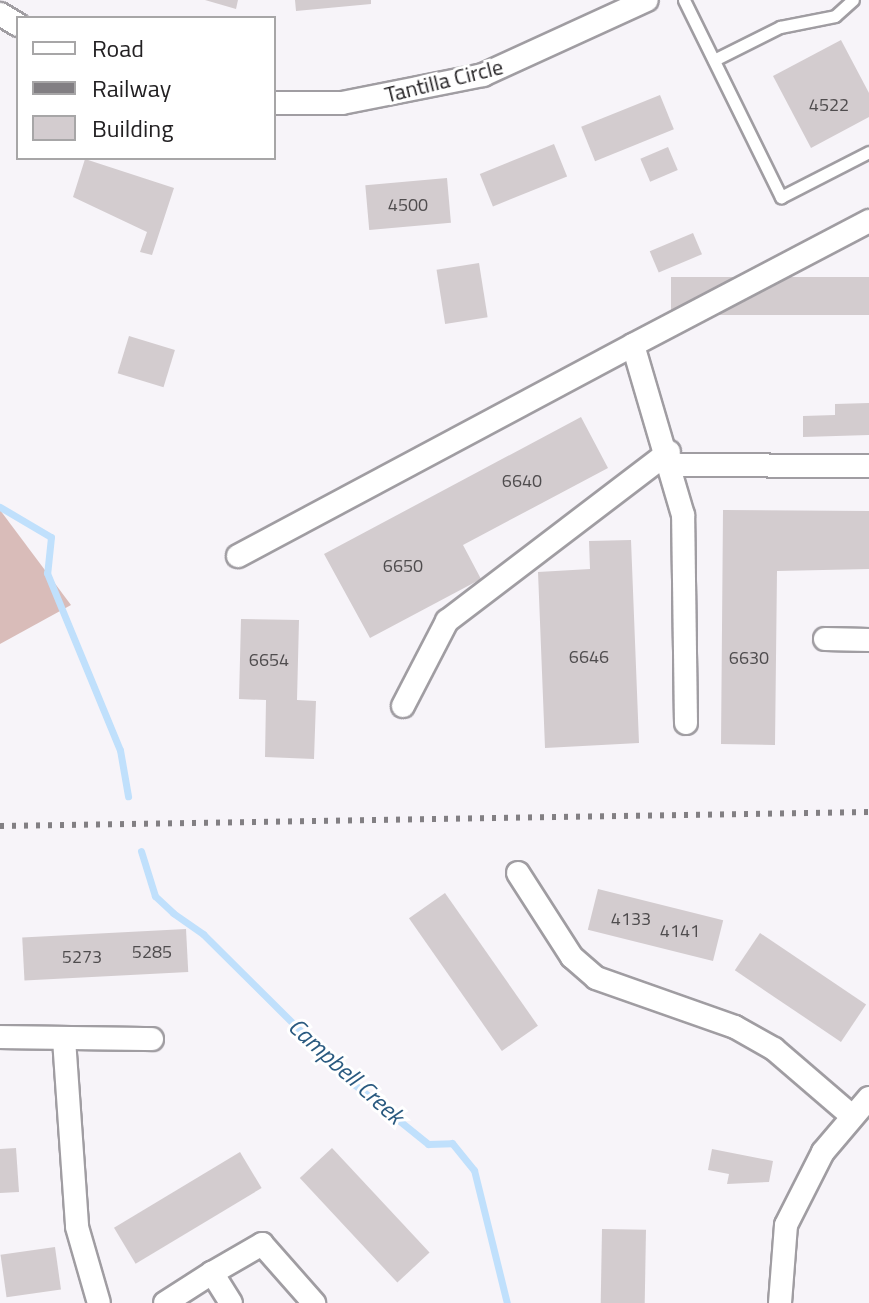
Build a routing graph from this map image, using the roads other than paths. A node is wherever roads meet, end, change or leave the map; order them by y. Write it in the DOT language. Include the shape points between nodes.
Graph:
graph roads {
  1 [pos="647,0"];
  2 [pos="684,0"];
  3 [pos="853,0"];
  4 [pos="714,60"];
  5 [pos="276,103"];
  6 [pos="869,152"];
  7 [pos="869,221"];
  8 [pos="633,345"];
  9 [pos="670,458"];
  10 [pos="869,466"];
  11 [pos="238,556"];
  12 [pos="825,639"];
  13 [pos="869,640"];
  14 [pos="403,706"];
  15 [pos="686,723"];
  16 [pos="518,873"];
  17 [pos="0,1037"];
  18 [pos="64,1039"];
  19 [pos="152,1039"];
  20 [pos="869,1098"];
  21 [pos="852,1116"];
  22 [pos="212,1273"];
  23 [pos="99,1303"];
  24 [pos="165,1303"];
  25 [pos="231,1303"];
  26 [pos="314,1303"];
  27 [pos="780,1303"];
  1 -- 5 [label="street, Tantilla Circle" via="483,75 342,103"];
  2 -- 4 [label="lane"];
  3 -- 4 [label="lane" via="835,16 780,27"];
  4 -- 6 [label="lane" via="781,197"];
  7 -- 8 [label="street"];
  8 -- 9 [label="street"];
  8 -- 11 [label="street"];
  9 -- 10 [label="street"];
  9 -- 14 [label="street" via="447,621"];
  9 -- 15 [label="street" via="683,515"];
  12 -- 13 [label="street"];
  16 -- 21 [label="street" via="572,957 596,978 735,1027 774,1049"];
  17 -- 18 [label="street"];
  18 -- 19 [label="street"];
  18 -- 23 [label="street" via="77,1227"];
  20 -- 21 [label="street"];
  21 -- 27 [label="street" via="823,1152 786,1225"];
  22 -- 24 [label="street"];
  22 -- 25 [label="street"];
  22 -- 26 [label="street" via="262,1244"];
}
